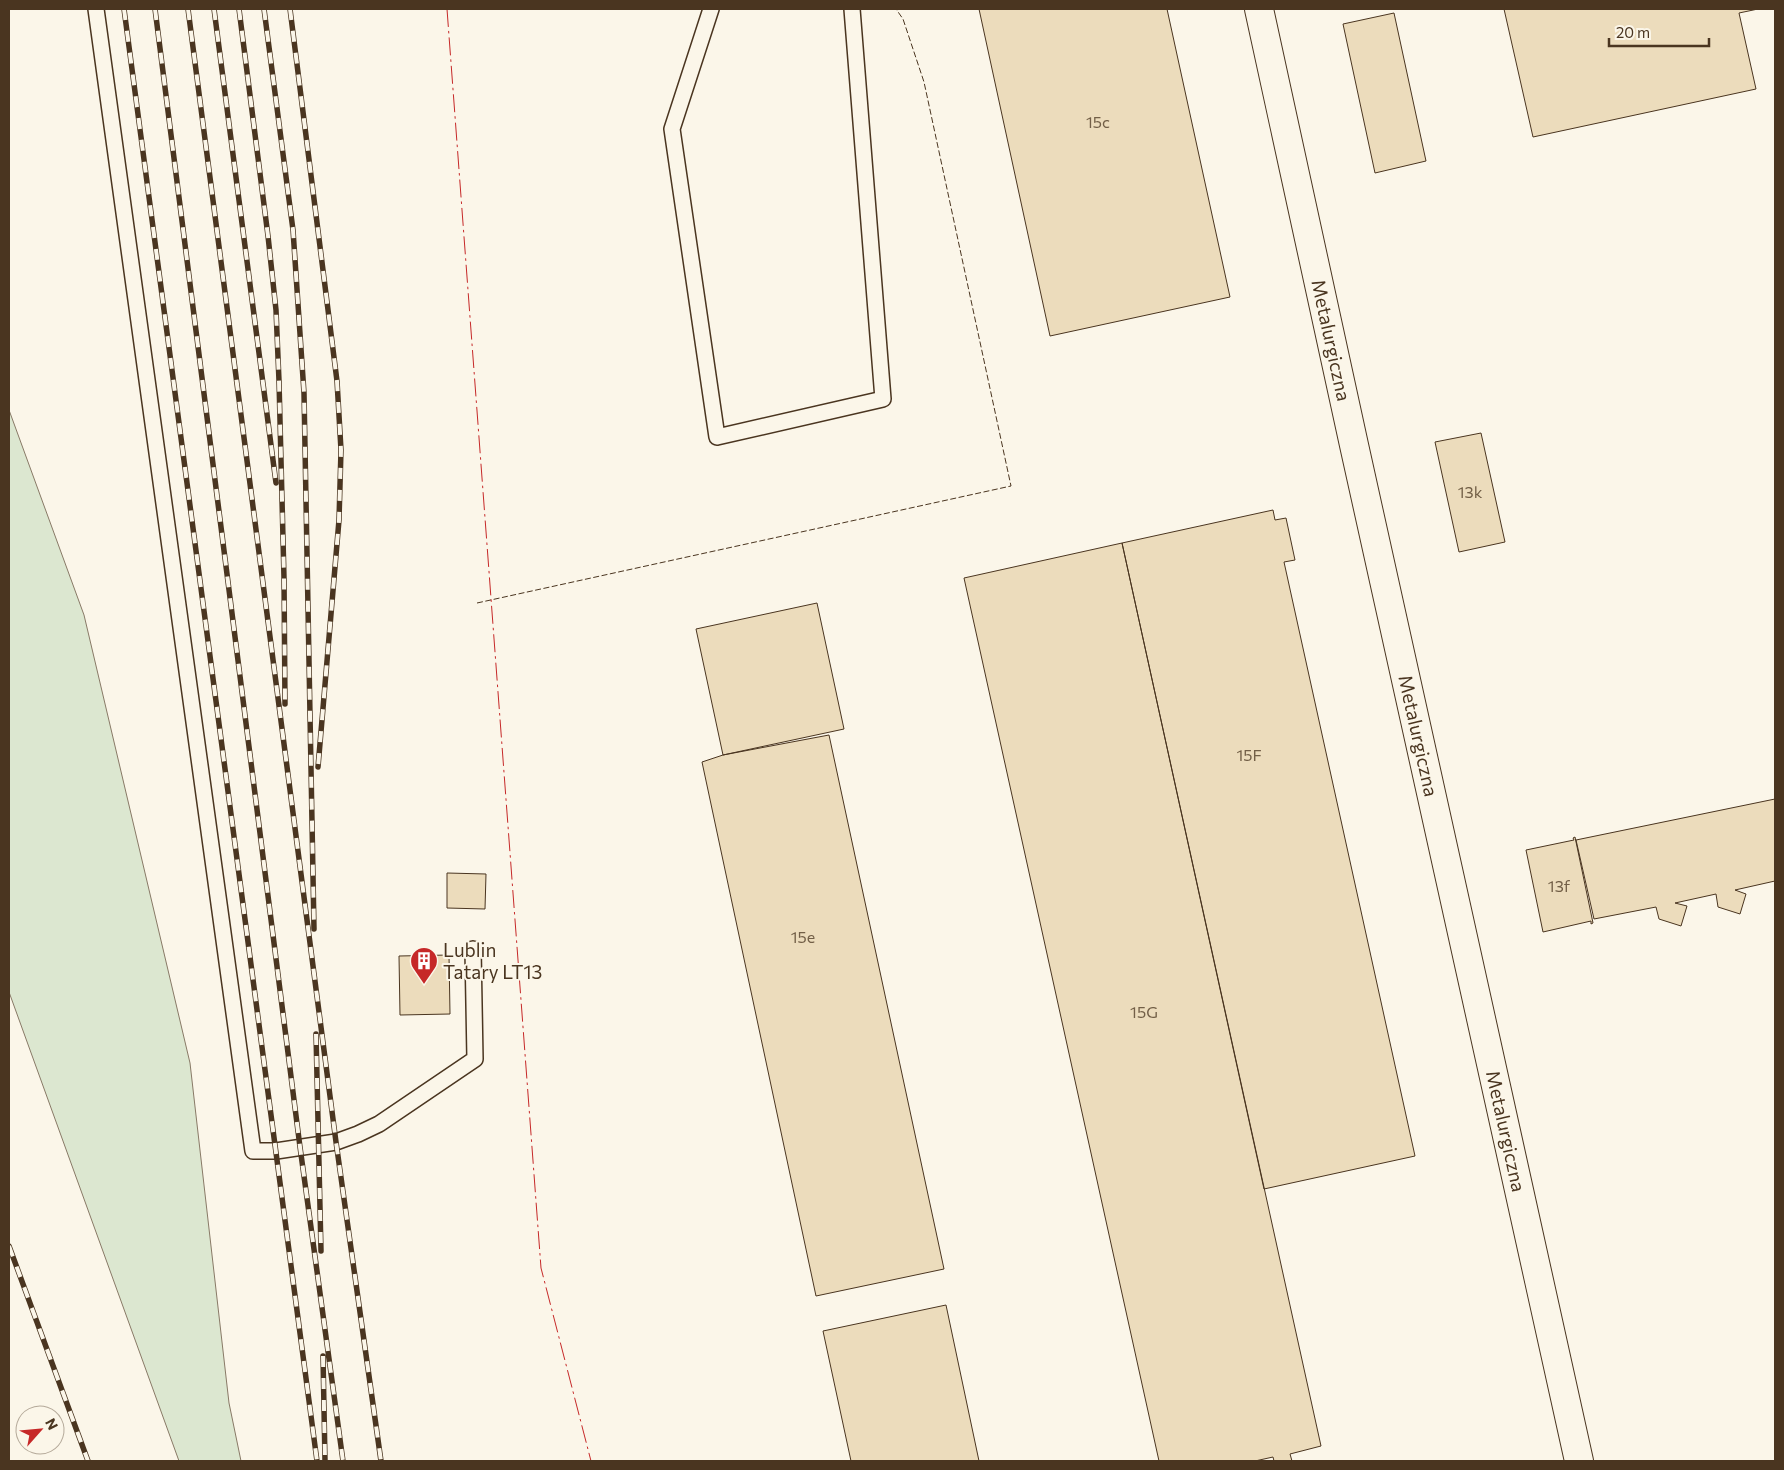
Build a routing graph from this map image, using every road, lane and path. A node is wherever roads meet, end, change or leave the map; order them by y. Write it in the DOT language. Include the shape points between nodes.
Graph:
graph roads {
  1 [pos="96,9"];
  2 [pos="711,9"];
  3 [pos="852,9"];
  4 [pos="1259,9"];
  5 [pos="473,949"];
  6 [pos="1579,1461"];
  1 -- 5 [label="lane" via="253,1151 336,1142 358,1134 379,1124 476,1058"];
  2 -- 3 [label="lane" via="672,129 717,437 883,399"];
  4 -- 6 [label="street, Metalurgiczna"];
}
